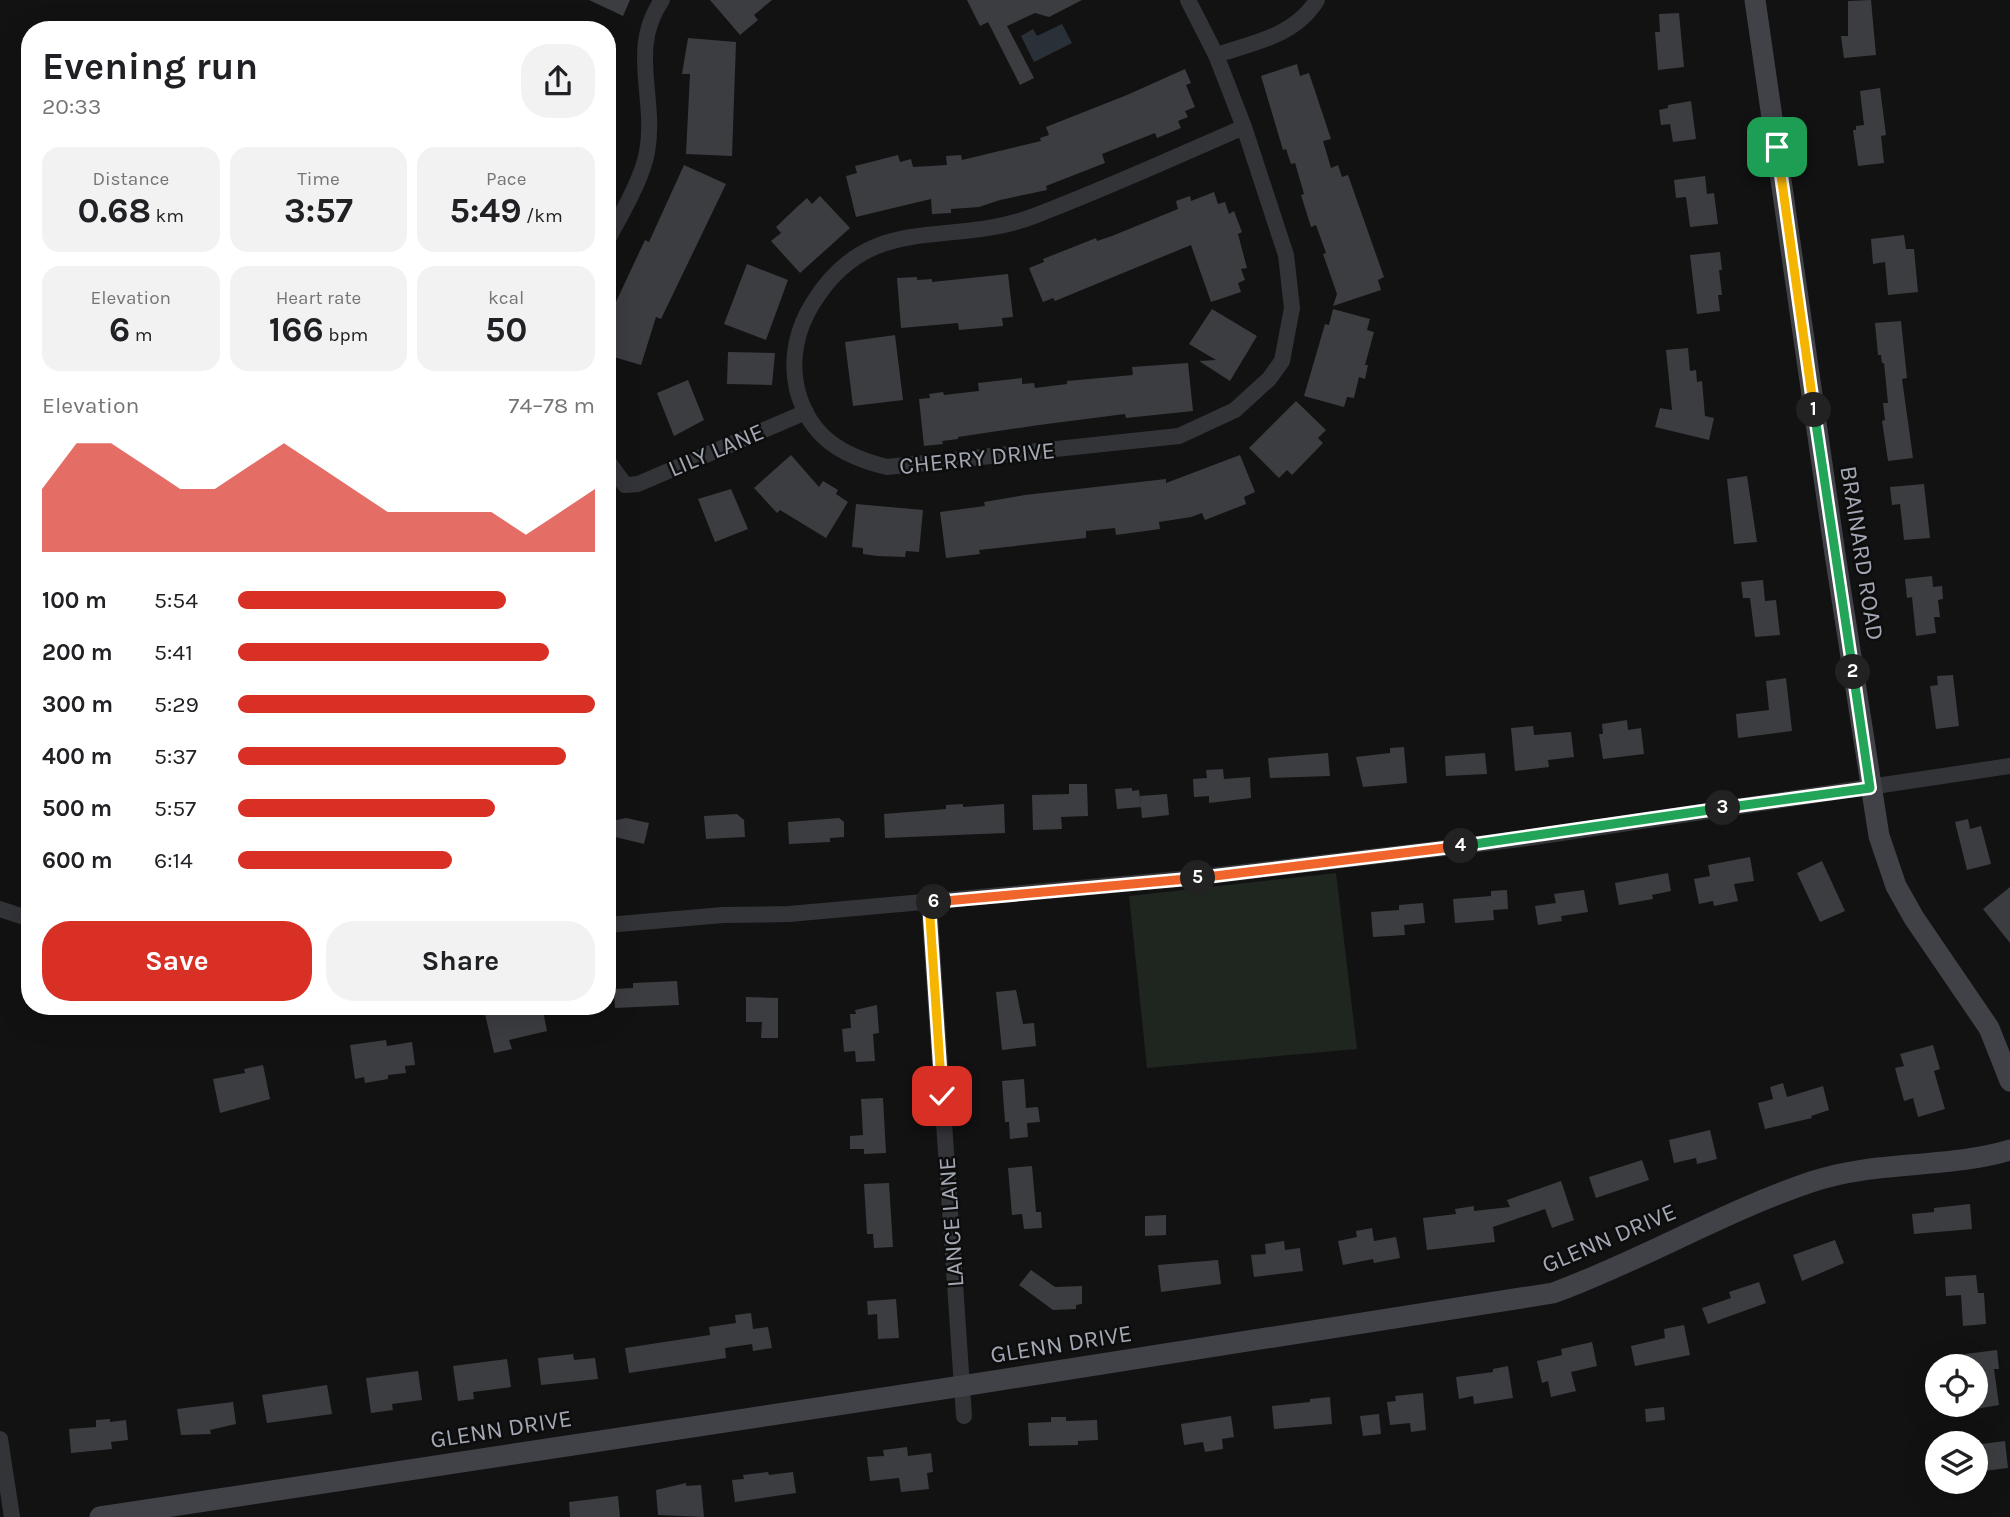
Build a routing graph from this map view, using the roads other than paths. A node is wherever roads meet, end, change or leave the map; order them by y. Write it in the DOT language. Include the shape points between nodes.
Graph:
graph roads {
  1 [pos="662,0"];
  2 [pos="1188,0"];
  3 [pos="1317,0"];
  4 [pos="1755,0"];
  5 [pos="1216,55"];
  6 [pos="1244,127"];
  7 [pos="616,221"];
  8 [pos="806,412"];
  9 [pos="616,472"];
  10 [pos="2010,766"];
  11 [pos="1870,788"];
  12 [pos="929,903"];
  13 [pos="0,909"];
  14 [pos="21,916"];
  15 [pos="616,924"];
  16 [pos="2010,1081"];
  17 [pos="2010,1150"];
  18 [pos="962,1386"];
  19 [pos="964,1416"];
  20 [pos="0,1439"];
  21 [pos="12,1517"];
  22 [pos="100,1517"];
  1 -- 7 [label="street" via="651,16 643,57 650,107 647,154"];
  2 -- 5 [label="street, CHERRY DRIVE"];
  3 -- 5 [label="street" via="1303,18 1281,33"];
  4 -- 11 [label="street, BRAINARD ROAD"];
  5 -- 6 [label="street, CHERRY DRIVE"];
  6 -- 8 [label="street, CHERRY DRIVE" via="1032,217 985,230 928,232 862,251 843,264 800,322 795,354 797,388"];
  6 -- 8 [label="street, CHERRY DRIVE" via="1286,255 1292,308 1282,361 1236,410 1179,436 887,467 861,461 826,442"];
  8 -- 9 [label="street, LILY LANE" via="638,484 625,485"];
  10 -- 11 [label="street"];
  11 -- 12 [label="street" via="1521,839"];
  11 -- 16 [label="street, BRAINARD ROAD" via="1879,836 1896,886 1989,1028"];
  12 -- 15 [label="street"];
  12 -- 18 [label="street, LANCE LANE"];
  13 -- 14 [label="street"];
  17 -- 18 [label="street, GLENN DRIVE" via="1814,1181 1553,1293"];
  18 -- 19 [label="street, LANCE LANE"];
  18 -- 22 [label="street, GLENN DRIVE"];
  20 -- 21 [label="street"];
}
